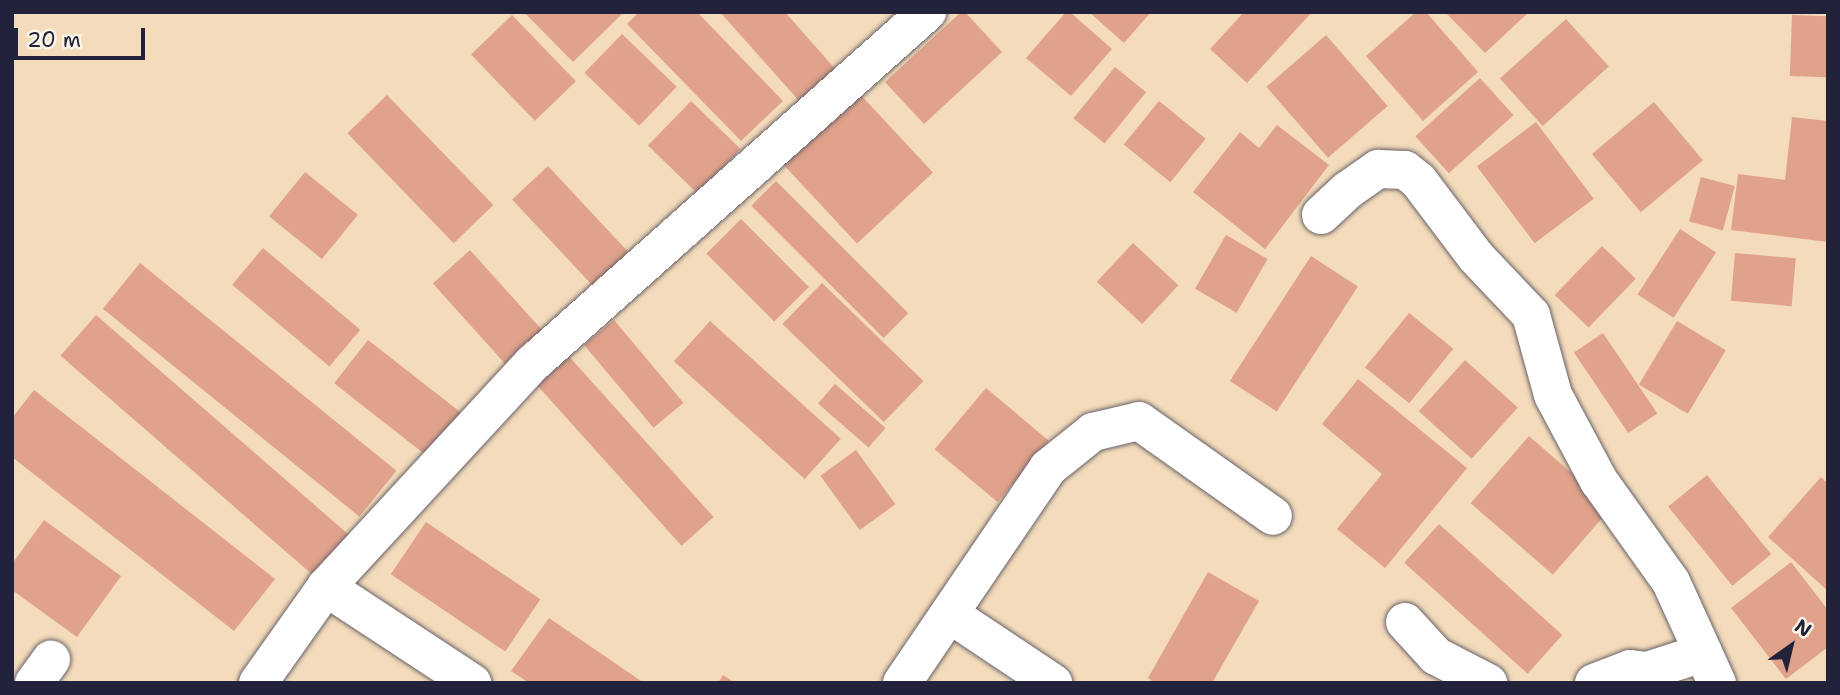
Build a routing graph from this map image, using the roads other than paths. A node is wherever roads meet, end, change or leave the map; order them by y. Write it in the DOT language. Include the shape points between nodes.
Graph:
graph roads {
  1 [pos="927,12"];
  2 [pos="1321,215"];
  3 [pos="1273,516"];
  4 [pos="326,587"];
  5 [pos="951,615"];
  6 [pos="1405,622"];
  7 [pos="1710,668"];
  8 [pos="258,683"];
  9 [pos="472,683"];
  10 [pos="902,683"];
  11 [pos="1053,683"];
  12 [pos="1489,683"];
  13 [pos="1594,683"];
  1 -- 4 [label="street" via="533,363"];
  2 -- 7 [label="street" via="1378,169 1405,170 1418,180 1476,257 1531,315 1553,395 1600,481 1671,582"];
  3 -- 5 [label="street" via="1139,421 1093,432 1048,468"];
  4 -- 8 [label="street"];
  4 -- 9 [label="street"];
  5 -- 10 [label="street"];
  5 -- 11 [label="street"];
  6 -- 12 [label="street" via="1436,656"];
  7 -- 13 [label="street" via="1630,669"];
}
